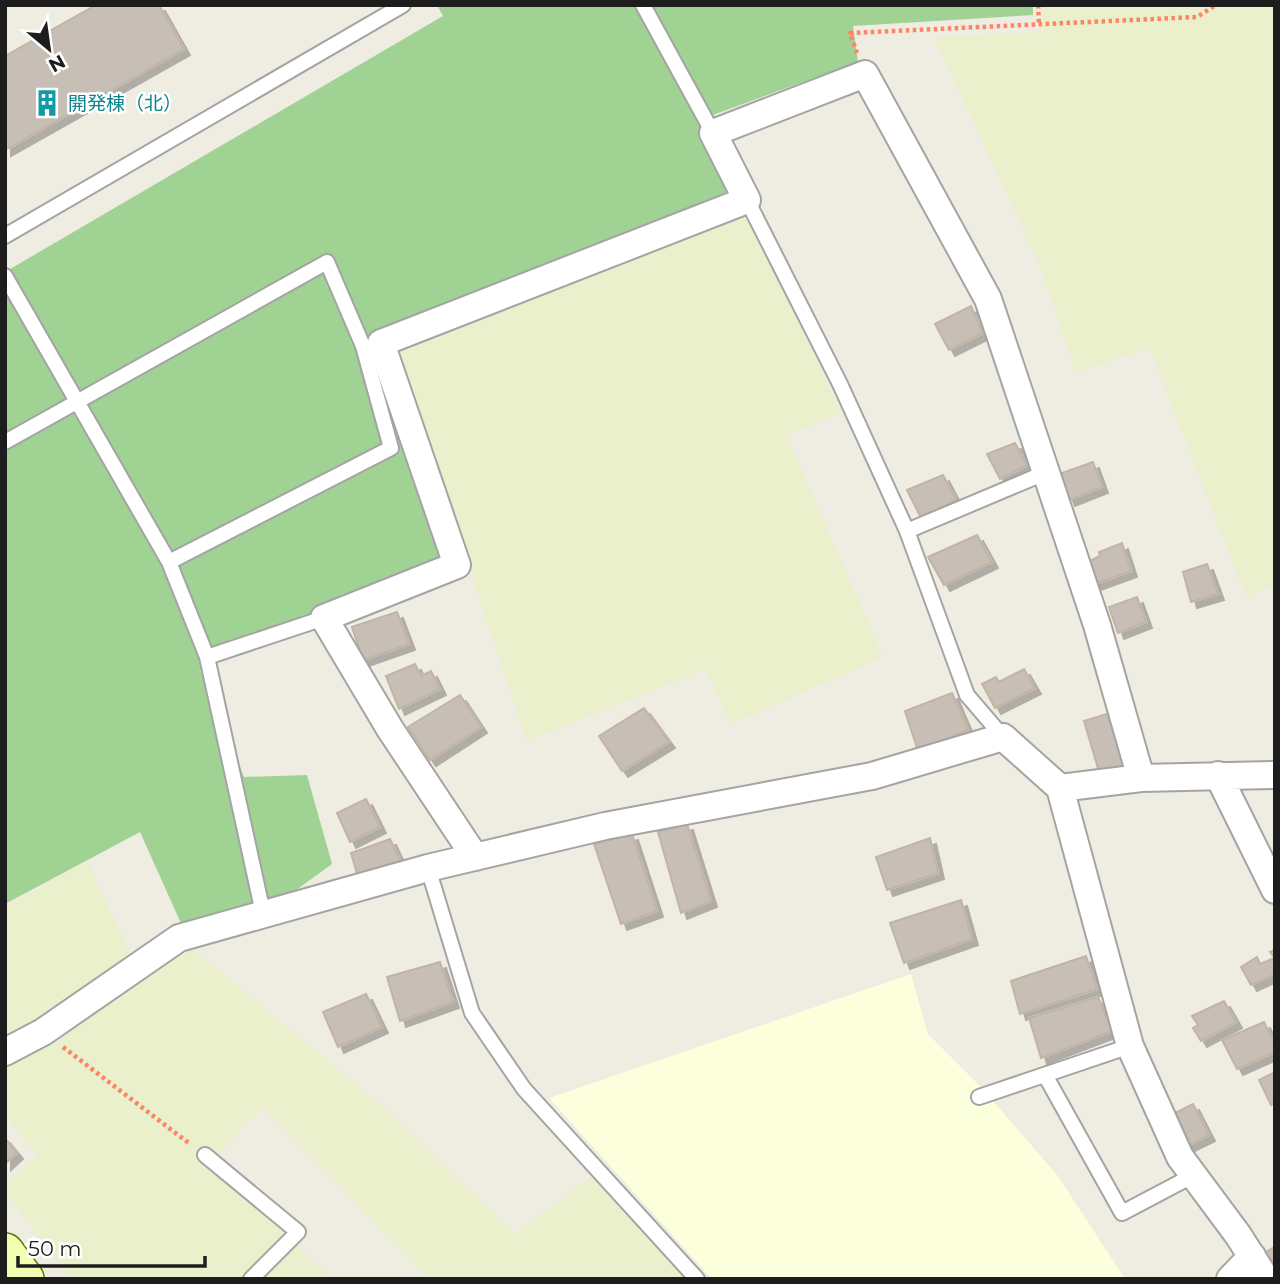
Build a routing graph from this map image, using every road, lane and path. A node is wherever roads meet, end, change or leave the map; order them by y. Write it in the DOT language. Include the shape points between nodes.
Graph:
graph roads {
  1 [pos="403,5"];
  2 [pos="643,5"];
  3 [pos="1038,5"];
  4 [pos="1216,5"];
  5 [pos="1038,25"];
  6 [pos="865,74"];
  7 [pos="713,133"];
  8 [pos="747,200"];
  9 [pos="5,236"];
  10 [pos="5,276"];
  11 [pos="76,402"];
  12 [pos="5,442"];
  13 [pos="1046,472"];
  14 [pos="907,531"];
  15 [pos="169,562"];
  16 [pos="324,618"];
  17 [pos="207,657"];
  18 [pos="1003,737"];
  19 [pos="1218,775"];
  20 [pos="1275,775"];
  21 [pos="1141,778"];
  22 [pos="1060,788"];
  23 [pos="475,857"];
  24 [pos="428,868"];
  25 [pos="1275,890"];
  26 [pos="263,913"];
  27 [pos="43,1032"];
  28 [pos="1130,1046"];
  29 [pos="5,1052"];
  30 [pos="1045,1075"];
  31 [pos="979,1097"];
  32 [pos="205,1155"];
  33 [pos="1194,1175"];
  34 [pos="5,1252"];
  35 [pos="1252,1256"];
  36 [pos="25,1279"];
  37 [pos="251,1279"];
  38 [pos="697,1279"];
  39 [pos="1230,1279"];
  40 [pos="1266,1279"];
  1 -- 9 [label="lane"];
  2 -- 7 [label="lane"];
  3 -- 5 [label="path"];
  4 -- 5 [label="path" via="1197,17"];
  5 -- 6 [label="path" via="850,33"];
  6 -- 7 [label="street"];
  6 -- 13 [label="street" via="988,299"];
  7 -- 8 [label="street"];
  8 -- 14 [label="lane" via="840,384"];
  8 -- 16 [label="street" via="382,343 457,565"];
  10 -- 11 [label="lane"];
  11 -- 12 [label="lane"];
  11 -- 15 [label="lane"];
  11 -- 15 [label="lane" via="327,262 363,346 391,447"];
  13 -- 14 [label="lane"];
  13 -- 21 [label="street"];
  14 -- 18 [label="lane" via="967,695"];
  15 -- 17 [label="lane"];
  16 -- 17 [label="lane"];
  16 -- 23 [label="street"];
  17 -- 26 [label="lane"];
  18 -- 22 [label="street"];
  18 -- 23 [label="street" via="872,776 605,826"];
  19 -- 20 [label="street"];
  19 -- 21 [label="street"];
  19 -- 25 [label="street"];
  21 -- 22 [label="street"];
  22 -- 28 [label="street"];
  23 -- 24 [label="street"];
  24 -- 26 [label="street"];
  24 -- 38 [label="lane" via="472,1013 524,1089"];
  26 -- 27 [label="street" via="179,938"];
  27 -- 29 [label="street"];
  27 -- 32 [label="path"];
  28 -- 30 [label="lane"];
  28 -- 33 [label="street" via="1180,1157"];
  30 -- 31 [label="lane"];
  30 -- 33 [label="lane" via="1122,1213"];
  32 -- 37 [label="lane" via="298,1232"];
  33 -- 35 [label="street"];
  34 -- 36 [label="main road"];
  35 -- 39 [label="street"];
  35 -- 40 [label="street"];
}
